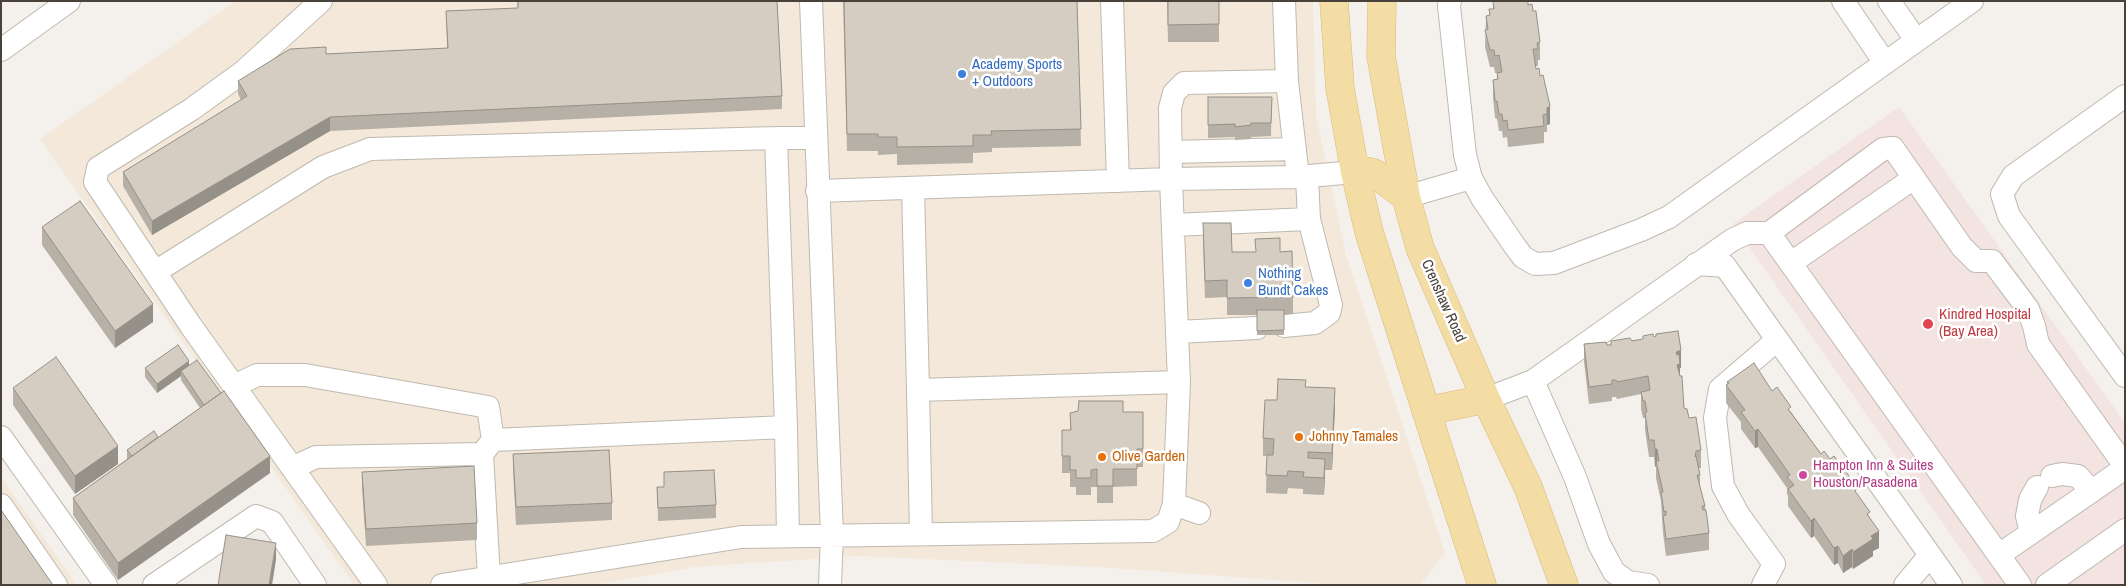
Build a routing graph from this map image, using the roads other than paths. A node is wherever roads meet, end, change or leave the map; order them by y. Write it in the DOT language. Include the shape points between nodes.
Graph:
graph roads {
  1 [pos="69,1"];
  2 [pos="321,1"];
  3 [pos="811,1"];
  4 [pos="1112,1"];
  5 [pos="1284,1"];
  6 [pos="1334,1"];
  7 [pos="1382,1"];
  8 [pos="1450,1"];
  9 [pos="1843,1"];
  10 [pos="1889,1"];
  11 [pos="1972,1"];
  12 [pos="1916,40"];
  13 [pos="1,50"];
  14 [pos="1885,63"];
  15 [pos="1287,81"];
  16 [pos="2121,107"];
  17 [pos="776,138"];
  18 [pos="815,138"];
  19 [pos="1295,149"];
  20 [pos="1170,152"];
  21 [pos="1355,172"];
  22 [pos="1302,177"];
  23 [pos="1471,178"];
  24 [pos="1914,178"];
  25 [pos="1171,179"];
  26 [pos="1118,181"];
  27 [pos="913,188"];
  28 [pos="817,191"];
  29 [pos="1406,197"];
  30 [pos="1309,219"];
  31 [pos="1172,225"];
  32 [pos="1769,233"];
  33 [pos="1791,263"];
  34 [pos="1696,264"];
  35 [pos="155,272"];
  36 [pos="1284,326"];
  37 [pos="1257,328"];
  38 [pos="1177,332"];
  39 [pos="1777,340"];
  40 [pos="2125,376"];
  41 [pos="1533,381"];
  42 [pos="1178,382"];
  43 [pos="234,386"];
  44 [pos="918,390"];
  45 [pos="1486,399"];
  46 [pos="1426,410"];
  47 [pos="786,427"];
  48 [pos="1,437"];
  49 [pos="488,447"];
  50 [pos="2125,467"];
  51 [pos="292,468"];
  52 [pos="2091,491"];
  53 [pos="1174,504"];
  54 [pos="1,505"];
  55 [pos="1199,513"];
  56 [pos="2125,530"];
  57 [pos="2031,532"];
  58 [pos="920,534"];
  59 [pos="832,535"];
  60 [pos="788,536"];
  61 [pos="1930,555"];
  62 [pos="1999,555"];
  63 [pos="489,577"];
  64 [pos="56,585"];
  65 [pos="106,585"];
  66 [pos="154,585"];
  67 [pos="315,585"];
  68 [pos="376,585"];
  69 [pos="442,585"];
  70 [pos="830,585"];
  71 [pos="1482,585"];
  72 [pos="1564,585"];
  73 [pos="1648,585"];
  74 [pos="1762,585"];
  75 [pos="1905,585"];
  76 [pos="1951,585"];
  77 [pos="2020,585"];
  78 [pos="2047,585"];
  1 -- 13 [label="lane"];
  2 -- 35 [label="lane" via="243,72 192,110 98,168 95,182"];
  3 -- 18 [label="lane"];
  4 -- 26 [label="lane"];
  5 -- 15 [label="lane"];
  6 -- 21 [label="main road" via="1340,88"];
  7 -- 29 [label="main road, Crenshaw Road" via="1381,56"];
  8 -- 23 [label="lane" via="1465,155"];
  9 -- 14 [label="lane"];
  10 -- 12 [label="lane"];
  11 -- 12 [label="lane"];
  12 -- 14 [label="lane"];
  14 -- 23 [label="lane" via="1669,217 1554,263 1535,264 1522,257"];
  15 -- 19 [label="lane"];
  15 -- 20 [label="lane" via="1184,83 1174,93 1170,108"];
  16 -- 40 [label="lane" via="2013,176 2002,194 2009,216"];
  17 -- 18 [label="lane"];
  17 -- 35 [label="lane" via="370,149 323,168"];
  17 -- 47 [label="lane"];
  18 -- 28 [label="lane"];
  19 -- 20 [label="lane"];
  19 -- 22 [label="lane"];
  20 -- 25 [label="lane"];
  21 -- 22 [label="lane"];
  21 -- 29 [label="main road" via="1374,173"];
  21 -- 46 [label="main road" via="1369,232"];
  22 -- 25 [label="lane"];
  22 -- 30 [label="lane"];
  23 -- 29 [label="lane"];
  24 -- 32 [label="lane" via="1893,148 1883,149"];
  24 -- 33 [label="lane"];
  24 -- 50 [label="lane" via="1962,248 1976,261 1992,261 2028,309 2038,344"];
  25 -- 26 [label="lane"];
  25 -- 31 [label="lane"];
  26 -- 27 [label="lane"];
  27 -- 28 [label="lane"];
  27 -- 44 [label="lane"];
  28 -- 59 [label="lane"];
  29 -- 45 [label="main road, Crenshaw Road" via="1420,248"];
  30 -- 31 [label="lane"];
  30 -- 36 [label="lane" via="1331,305 1329,313 1315,323"];
  31 -- 38 [label="lane"];
  32 -- 33 [label="lane"];
  32 -- 34 [label="lane" via="1747,233"];
  33 -- 62 [label="lane"];
  34 -- 39 [label="lane" via="1725,266"];
  34 -- 41 [label="lane"];
  35 -- 43 [label="lane"];
  37 -- 38 [label="lane"];
  38 -- 42 [label="lane"];
  39 -- 61 [label="lane"];
  39 -- 74 [label="lane" via="1720,389 1715,418 1723,486 1738,514 1774,564"];
  41 -- 45 [label="lane"];
  41 -- 73 [label="lane" via="1575,477 1599,544 1614,572 1628,582"];
  42 -- 44 [label="lane"];
  42 -- 53 [label="lane"];
  43 -- 49 [label="lane" via="257,375 305,375 488,407"];
  43 -- 51 [label="lane"];
  44 -- 58 [label="lane"];
  45 -- 46 [label="main road"];
  45 -- 72 [label="main road, Crenshaw Road" via="1528,487"];
  46 -- 71 [label="main road"];
  47 -- 49 [label="lane"];
  47 -- 60 [label="lane"];
  48 -- 65 [label="lane"];
  49 -- 51 [label="lane" via="316,457"];
  49 -- 63 [label="lane"];
  50 -- 52 [label="lane"];
  51 -- 68 [label="lane"];
  52 -- 57 [label="lane"];
  52 -- 57 [label="lane" via="2078,476 2062,474 2045,482 2030,500 2027,516"];
  53 -- 55 [label="lane"];
  53 -- 58 [label="lane" via="1168,522 1153,531"];
  54 -- 64 [label="lane"];
  56 -- 78 [label="lane"];
  57 -- 62 [label="lane"];
  58 -- 59 [label="lane"];
  59 -- 60 [label="lane"];
  59 -- 70 [label="lane"];
  60 -- 63 [label="lane" via="741,537"];
  61 -- 75 [label="lane"];
  61 -- 76 [label="lane"];
  62 -- 77 [label="lane"];
  63 -- 69 [label="lane"];
  66 -- 67 [label="lane" via="256,516 272,522"];
}
